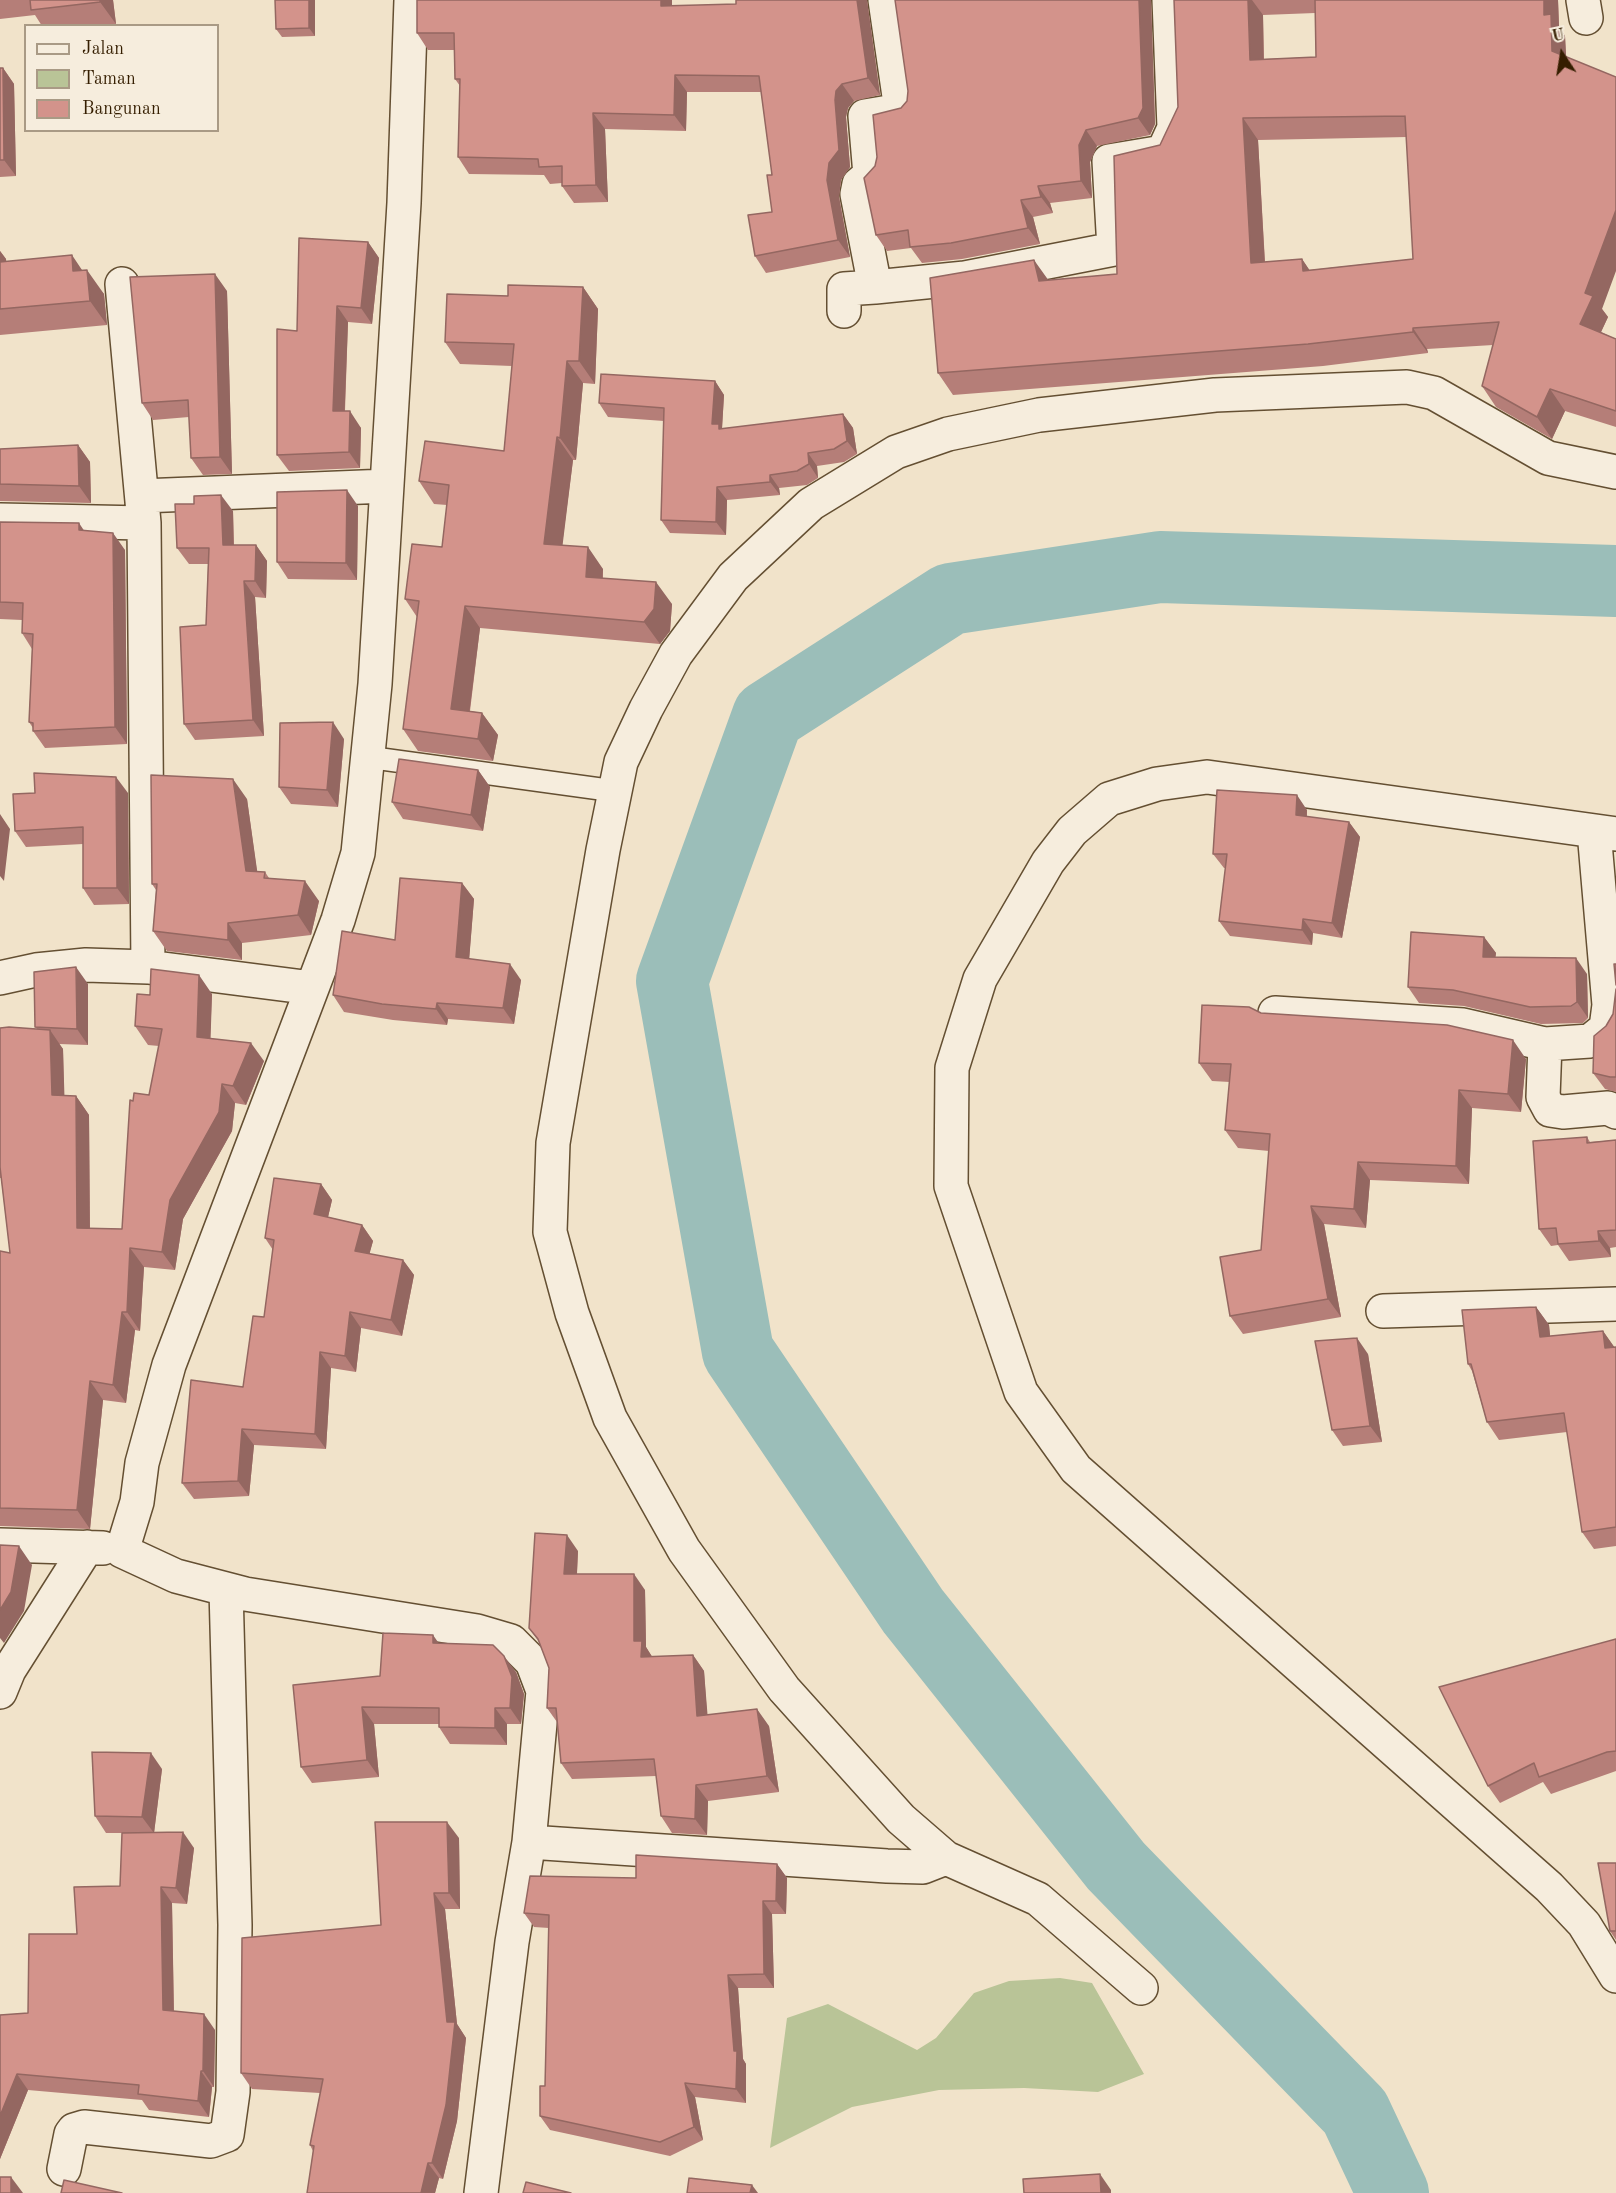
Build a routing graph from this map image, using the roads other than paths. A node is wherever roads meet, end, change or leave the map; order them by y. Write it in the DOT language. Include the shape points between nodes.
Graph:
graph roads {
  1 [pos="411,0"];
  2 [pos="885,0"];
  3 [pos="1169,0"];
  4 [pos="122,285"];
  5 [pos="875,286"];
  6 [pos="844,311"];
  7 [pos="1616,472"];
  8 [pos="387,486"];
  9 [pos="143,510"];
  10 [pos="0,520"];
  11 [pos="367,758"];
  12 [pos="615,791"];
  13 [pos="1605,833"];
  14 [pos="148,967"];
  15 [pos="0,978"];
  16 [pos="312,988"];
  17 [pos="1275,1013"];
  18 [pos="1545,1044"];
  19 [pos="1616,1112"];
  20 [pos="1616,1304"];
  21 [pos="1383,1311"];
  22 [pos="0,1545"];
  23 [pos="87,1546"];
  24 [pos="122,1551"];
  25 [pos="226,1589"];
  26 [pos="0,1692"];
  27 [pos="529,1842"];
  28 [pos="946,1858"];
  29 [pos="1616,1976"];
  30 [pos="1141,1988"];
  31 [pos="64,2169"];
  32 [pos="480,2193"];
  1 -- 8 [label="street" via="404,203"];
  2 -- 5 [label="street" via="901,110 865,116 870,175 859,184 857,194"];
  3 -- 5 [label="street" via="1174,128 1163,152 1109,160 1114,249 965,278"];
  4 -- 9 [label="street"];
  5 -- 6 [label="street" via="844,289"];
  7 -- 12 [label="street" via="1548,458 1434,393 1407,387 1204,397 1039,415 948,434 896,452 842,483 811,504 733,577 676,654 621,762"];
  8 -- 9 [label="street"];
  8 -- 11 [label="street"];
  9 -- 10 [label="street"];
  9 -- 14 [label="street"];
  11 -- 12 [label="lane"];
  11 -- 16 [label="street" via="358,854"];
  12 -- 28 [label="street" via="553,1143 550,1232 572,1313 610,1418 684,1550 784,1689 901,1819"];
  13 -- 18 [label="street" via="1609,1005 1606,1028 1590,1041"];
  13 -- 29 [label="street" via="1207,777 1157,784 1109,799 1072,831 1048,862 980,979 952,1068 951,1186 1021,1392 1076,1469 1549,1887 1584,1924"];
  14 -- 15 [label="street" via="86,965"];
  14 -- 16 [label="street"];
  16 -- 24 [label="street" via="169,1365"];
  17 -- 18 [label="street" via="1462,1025"];
  18 -- 19 [label="street" via="1546,1106 1563,1112 1608,1108"];
  20 -- 21 [label="street"];
  22 -- 23 [label="street"];
  23 -- 24 [label="street"];
  23 -- 26 [label="street" via="9,1670"];
  24 -- 25 [label="street" via="176,1576"];
  25 -- 27 [label="street" via="477,1630 511,1641 532,1662 543,1691"];
  25 -- 31 [label="street" via="235,1925 233,2092 227,2134 211,2141 79,2128 69,2138"];
  27 -- 28 [label="street" via="922,1868"];
  27 -- 32 [label="street" via="512,1942"];
  28 -- 30 [label="street" via="1038,1899"];
}
